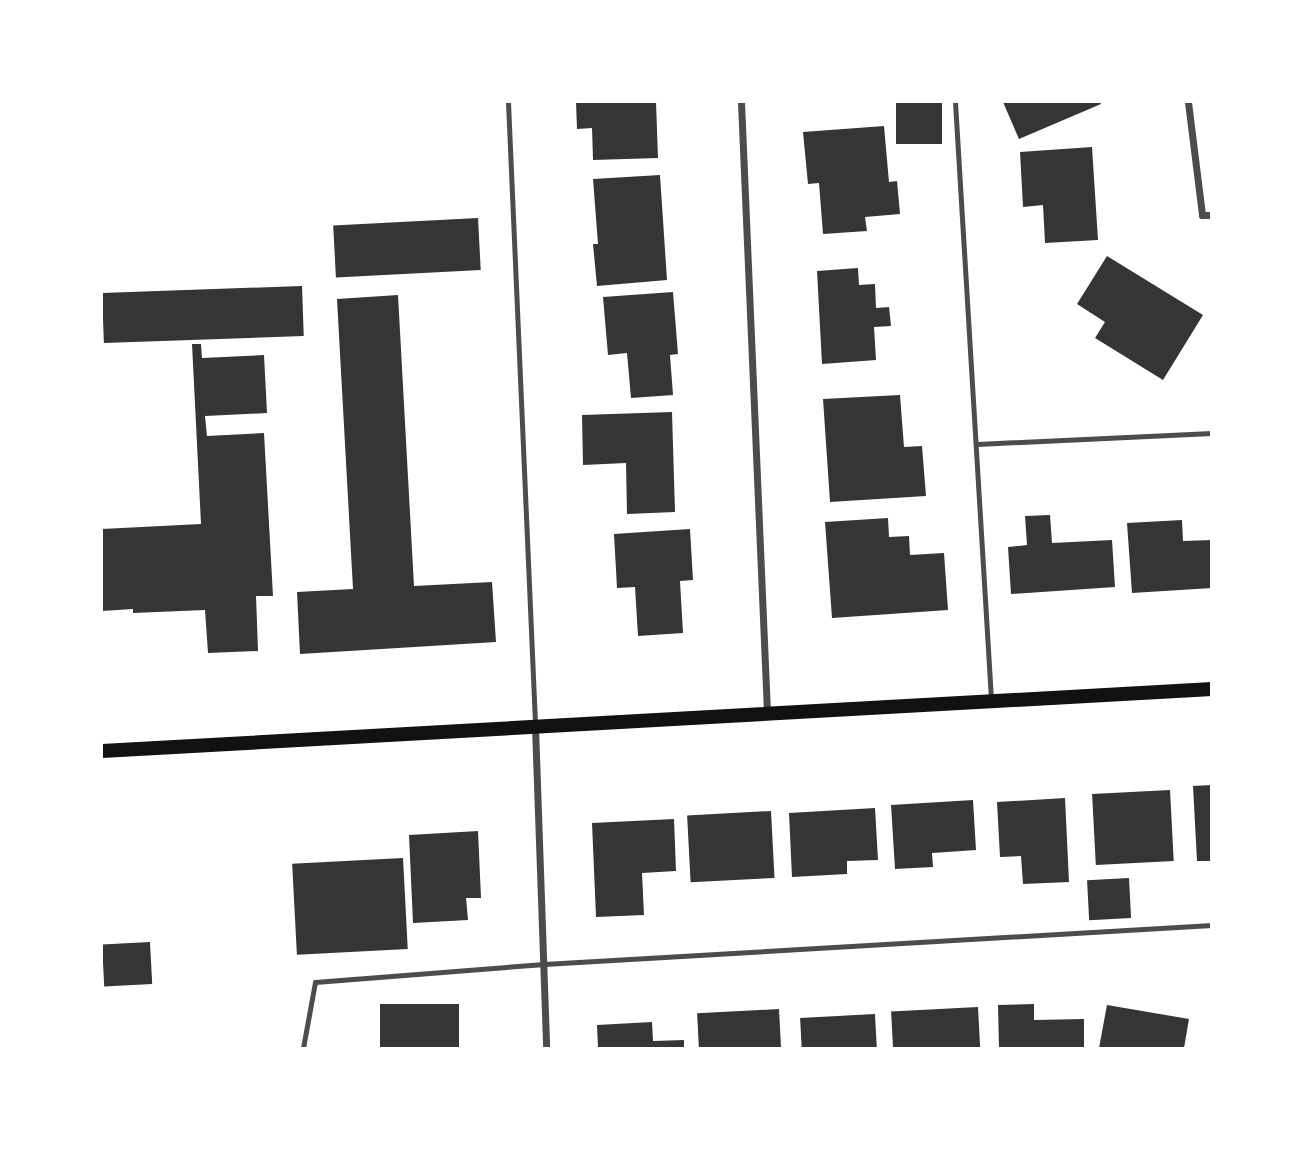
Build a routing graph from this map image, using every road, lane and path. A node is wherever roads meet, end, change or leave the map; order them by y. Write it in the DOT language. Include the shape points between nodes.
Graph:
graph roads {
  1 [pos="508,102"];
  2 [pos="742,102"];
  3 [pos="955,102"];
  4 [pos="1188,102"];
  5 [pos="1212,215"];
  6 [pos="1212,433"];
  7 [pos="976,444"];
  8 [pos="1212,689"];
  9 [pos="991,701"];
  10 [pos="767,713"];
  11 [pos="535,727"];
  12 [pos="102,751"];
  13 [pos="1212,925"];
  14 [pos="544,964"];
  15 [pos="303,1048"];
  16 [pos="546,1048"];
  1 -- 11 [label="lane"];
  2 -- 10 [label="street"];
  3 -- 7 [label="lane"];
  4 -- 5 [label="street" via="1202,215"];
  6 -- 7 [label="lane"];
  7 -- 9 [label="lane"];
  8 -- 9 [label="main road"];
  9 -- 10 [label="main road"];
  10 -- 11 [label="main road"];
  11 -- 12 [label="main road"];
  11 -- 14 [label="street"];
  13 -- 14 [label="lane"];
  14 -- 15 [label="lane" via="315,982"];
  14 -- 16 [label="street"];
}
